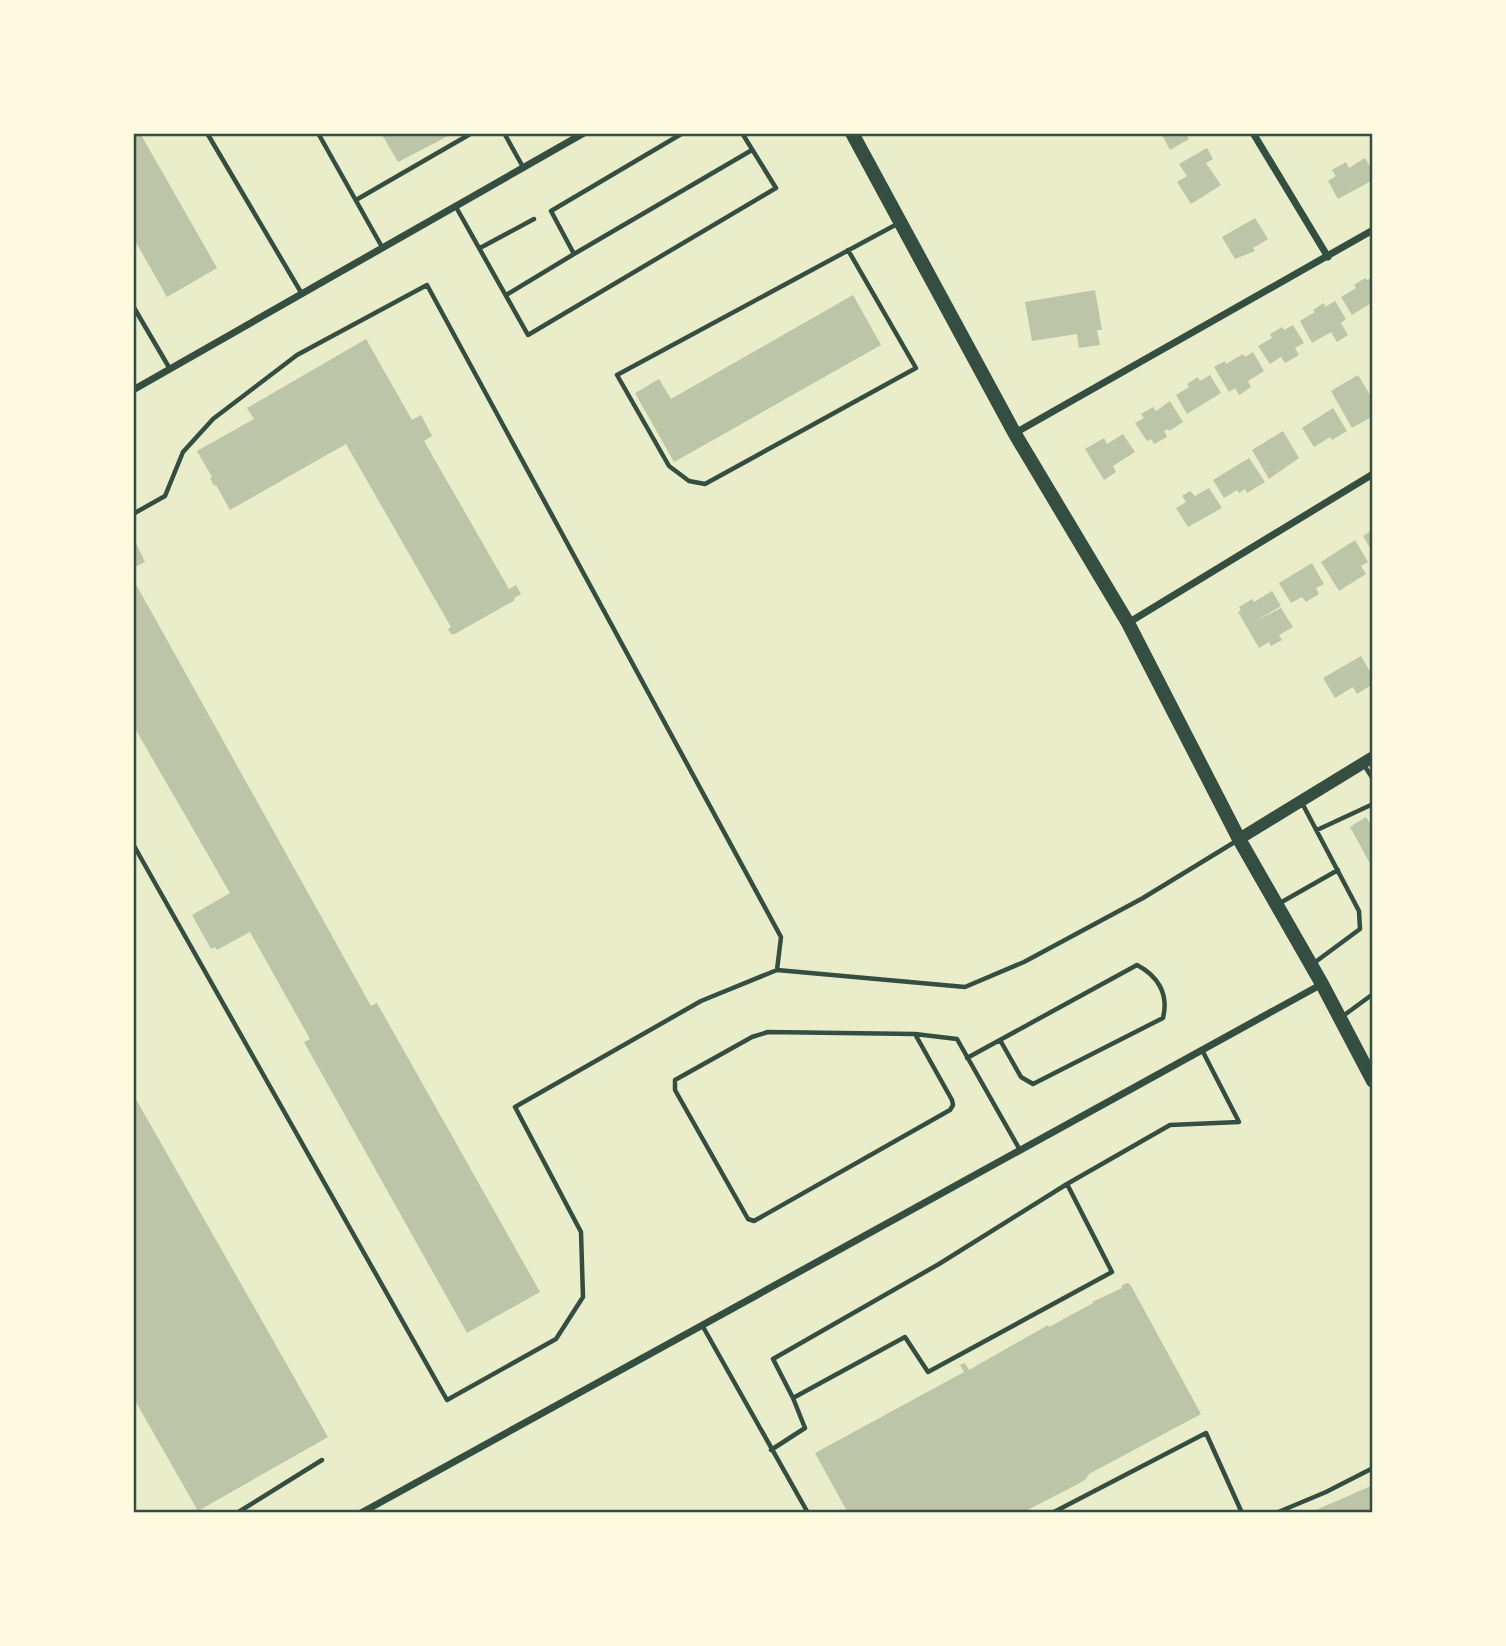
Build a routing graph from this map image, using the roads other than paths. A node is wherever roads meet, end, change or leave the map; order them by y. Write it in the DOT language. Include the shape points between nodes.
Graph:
graph roads {
  1 [pos="207,133"];
  2 [pos="318,133"];
  3 [pos="472,133"];
  4 [pos="504,133"];
  5 [pos="583,133"];
  6 [pos="683,133"];
  7 [pos="742,133"];
  8 [pos="852,133"];
  9 [pos="1253,133"];
  10 [pos="752,150"];
  11 [pos="523,167"];
  12 [pos="356,200"];
  13 [pos="455,206"];
  14 [pos="534,219"];
  15 [pos="901,222"];
  16 [pos="1373,230"];
  17 [pos="383,248"];
  18 [pos="480,248"];
  19 [pos="848,250"];
  20 [pos="574,254"];
  21 [pos="1328,257"];
  22 [pos="302,294"];
  23 [pos="506,295"];
  24 [pos="133,306"];
  25 [pos="170,369"];
  26 [pos="133,390"];
  27 [pos="1015,434"];
  28 [pos="1373,474"];
  29 [pos="133,514"];
  30 [pos="1128,623"];
  31 [pos="1368,760"];
  32 [pos="1373,779"];
  33 [pos="1301,801"];
  34 [pos="1373,804"];
  35 [pos="1317,830"];
  36 [pos="1239,839"];
  37 [pos="133,844"];
  38 [pos="1338,870"];
  39 [pos="1277,906"];
  40 [pos="1311,965"];
  41 [pos="777,970"];
  42 [pos="1322,984"];
  43 [pos="1373,994"];
  44 [pos="1340,1018"];
  45 [pos="915,1034"];
  46 [pos="1000,1040"];
  47 [pos="1202,1050"];
  48 [pos="967,1058"];
  49 [pos="1373,1081"];
  50 [pos="1020,1150"];
  51 [pos="1067,1184"];
  52 [pos="702,1325"];
  53 [pos="793,1398"];
  54 [pos="772,1450"];
  55 [pos="321,1460"];
  56 [pos="1373,1468"];
  57 [pos="237,1513"];
  58 [pos="361,1513"];
  59 [pos="808,1513"];
  60 [pos="1052,1513"];
  61 [pos="1242,1513"];
  62 [pos="1276,1513"];
  1 -- 22 [label="lane"];
  2 -- 12 [label="lane"];
  3 -- 12 [label="lane"];
  4 -- 11 [label="lane"];
  5 -- 11 [label="street"];
  6 -- 20 [label="lane" via="551,211"];
  7 -- 10 [label="lane"];
  8 -- 15 [label="main road"];
  9 -- 21 [label="street"];
  10 -- 20 [label="lane"];
  10 -- 23 [label="lane" via="776,188 528,335"];
  11 -- 13 [label="street"];
  12 -- 17 [label="lane"];
  13 -- 17 [label="street"];
  13 -- 18 [label="lane"];
  14 -- 18 [label="lane"];
  15 -- 19 [label="lane"];
  15 -- 27 [label="main road"];
  16 -- 21 [label="street"];
  17 -- 22 [label="street"];
  18 -- 23 [label="lane"];
  19 -- 19 [label="lane" via="916,368 705,484 689,481 669,466 617,375"];
  20 -- 23 [label="lane"];
  21 -- 27 [label="street"];
  22 -- 25 [label="street"];
  24 -- 25 [label="lane"];
  25 -- 26 [label="street"];
  27 -- 30 [label="main road"];
  28 -- 30 [label="street"];
  29 -- 41 [label="lane" via="165,496 183,452 213,419 297,355 427,285 781,937"];
  30 -- 36 [label="main road"];
  31 -- 32 [label="lane"];
  31 -- 33 [label="street"];
  33 -- 35 [label="lane"];
  33 -- 36 [label="street"];
  34 -- 35 [label="lane"];
  35 -- 38 [label="lane"];
  36 -- 39 [label="main road"];
  36 -- 41 [label="lane" via="1143,898 1024,962 965,987"];
  37 -- 41 [label="lane" via="447,1400 556,1339 583,1297 581,1232 515,1107 701,1001"];
  38 -- 39 [label="lane"];
  38 -- 40 [label="lane" via="1359,911 1360,929"];
  39 -- 40 [label="main road"];
  40 -- 42 [label="main road"];
  42 -- 44 [label="main road"];
  42 -- 47 [label="street"];
  43 -- 44 [label="lane"];
  44 -- 49 [label="main road"];
  45 -- 45 [label="lane" via="768,1032 675,1080 675,1090 748,1219 754,1221 950,1110 952,1100"];
  45 -- 48 [label="lane" via="957,1039"];
  46 -- 46 [label="lane" via="1137,964 1152,972 1167,1002 1163,1018 1033,1084 1021,1077"];
  46 -- 48 [label="lane"];
  47 -- 50 [label="street"];
  47 -- 51 [label="lane" via="1238,1122 1170,1125"];
  48 -- 50 [label="lane"];
  50 -- 52 [label="street"];
  51 -- 53 [label="lane" via="773,1359"];
  51 -- 53 [label="lane" via="1112,1272 928,1371 905,1337"];
  52 -- 54 [label="lane"];
  52 -- 58 [label="street"];
  53 -- 54 [label="lane" via="804,1428"];
  54 -- 59 [label="lane"];
  55 -- 57 [label="lane"];
  56 -- 62 [label="lane"];
  60 -- 61 [label="lane" via="1206,1433"];
}
